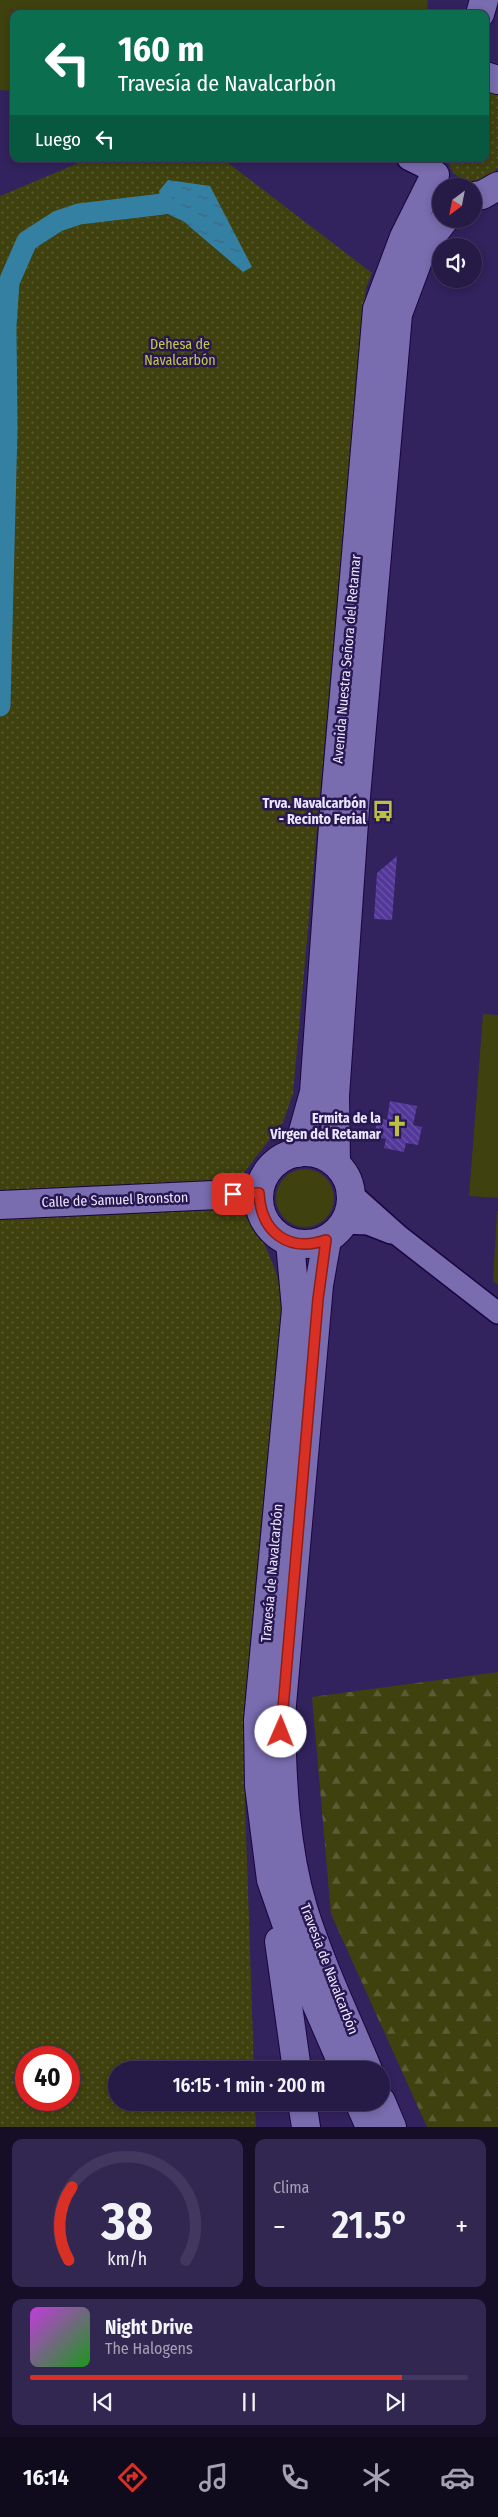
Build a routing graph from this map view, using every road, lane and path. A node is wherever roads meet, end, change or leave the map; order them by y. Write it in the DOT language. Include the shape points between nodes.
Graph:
graph roads {
  1 [pos="414,162"];
  2 [pos="436,173"];
  3 [pos="498,186"];
  4 [pos="482,195"];
  5 [pos="438,228"];
  6 [pos="297,1152"];
  7 [pos="336,1163"];
  8 [pos="259,1193"];
  9 [pos="352,1194"];
  10 [pos="0,1204"];
  11 [pos="336,1231"];
  12 [pos="399,1236"];
  13 [pos="290,1242"];
  14 [pos="498,1312"];
  15 [pos="271,1880"];
  16 [pos="296,2061"];
  17 [pos="341,2061"];
  18 [pos="364,2061"];
  19 [pos="303,2111"];
  20 [pos="363,2111"];
  21 [pos="385,2111"];
  22 [pos="306,2127"];
  23 [pos="370,2127"];
  24 [pos="392,2127"];
  1 -- 2 [label="street"];
  2 -- 6 [label="street, Avenida Nuestra Señora del Retamar" via="404,237 376,309 314,1092"];
  3 -- 4 [label="street"];
  5 -- 7 [label="street, Avenida Nuestra Señora del Retamar" via="423,247 398,314 334,1096"];
  6 -- 7 [label="street" via="318,1154"];
  6 -- 8 [label="street" via="272,1166"];
  7 -- 9 [label="street" via="344,1172"];
  8 -- 10 [label="street, Calle de Samuel Bronston"];
  8 -- 13 [label="street" via="266,1223"];
  9 -- 11 [label="street, Travesía de Navalcarbón" via="351,1209"];
  9 -- 12 [label="street"];
  11 -- 12 [label="street" via="368,1224"];
  11 -- 13 [label="street" via="315,1244"];
  11 -- 18 [label="street, Travesía de Navalcarbón" via="319,1294 281,1716 282,1781 303,1907"];
  12 -- 14 [label="street"];
  13 -- 15 [label="street, Travesía de Navalcarbón" via="296,1309 258,1720 260,1786"];
  15 -- 16 [label="street"];
  15 -- 17 [label="street, Travesía de Navalcarbón" via="305,1978"];
  19 -- 22 [label="street"];
  20 -- 23 [label="street"];
  21 -- 24 [label="street"];
}
